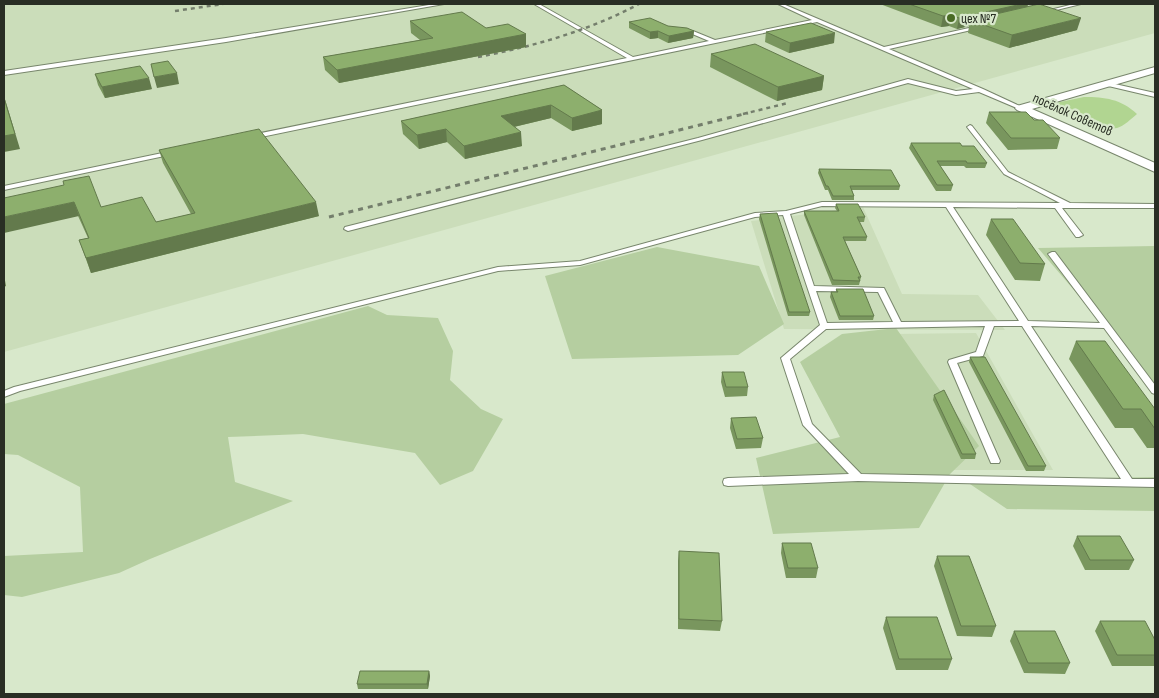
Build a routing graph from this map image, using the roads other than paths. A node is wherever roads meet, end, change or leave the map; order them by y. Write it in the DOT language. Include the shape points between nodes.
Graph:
graph roads {
  1 [pos="442,4"];
  2 [pos="536,4"];
  3 [pos="780,4"];
  4 [pos="1079,4"];
  5 [pos="1040,13"];
  6 [pos="818,20"];
  7 [pos="982,26"];
  8 [pos="677,31"];
  9 [pos="713,41"];
  10 [pos="886,48"];
  11 [pos="631,58"];
  12 [pos="1155,70"];
  13 [pos="4,73"];
  14 [pos="1106,84"];
  15 [pos="982,90"];
  16 [pos="1155,95"];
  17 [pos="1021,108"];
  18 [pos="970,127"];
  19 [pos="248,137"];
  20 [pos="179,152"];
  21 [pos="1155,168"];
  22 [pos="4,188"];
  23 [pos="950,206"];
  24 [pos="1057,206"];
  25 [pos="1070,206"];
  26 [pos="1155,206"];
  27 [pos="786,213"];
  28 [pos="348,229"];
  29 [pos="1079,235"];
  30 [pos="1052,254"];
  31 [pos="812,288"];
  32 [pos="1025,323"];
  33 [pos="990,324"];
  34 [pos="898,325"];
  35 [pos="824,326"];
  36 [pos="1105,326"];
  37 [pos="1155,391"];
  38 [pos="4,394"];
  39 [pos="995,461"];
  40 [pos="858,477"];
  41 [pos="728,482"];
  42 [pos="1129,483"];
  43 [pos="1155,483"];
  1 -- 13 [label="lane"];
  2 -- 11 [label="lane"];
  3 -- 6 [label="lane"];
  4 -- 5 [label="lane"];
  6 -- 9 [label="lane"];
  6 -- 10 [label="lane"];
  7 -- 10 [label="lane"];
  8 -- 9 [label="lane" via="691,32"];
  9 -- 11 [label="lane"];
  10 -- 15 [label="lane"];
  11 -- 19 [label="lane"];
  12 -- 14 [label="street, посёлок Советов"];
  14 -- 16 [label="lane"];
  14 -- 17 [label="street, посёлок Советов"];
  15 -- 17 [label="lane"];
  15 -- 28 [label="lane" via="956,93 908,81 700,139"];
  17 -- 21 [label="street, посёлок Советов"];
  18 -- 25 [label="lane" via="1006,173"];
  20 -- 22 [label="lane"];
  23 -- 24 [label="lane"];
  23 -- 27 [label="lane" via="822,204"];
  23 -- 32 [label="lane"];
  24 -- 25 [label="lane"];
  24 -- 29 [label="lane"];
  25 -- 26 [label="lane"];
  27 -- 31 [label="lane"];
  27 -- 38 [label="lane" via="755,215 580,263 498,269 17,388"];
  30 -- 36 [label="lane"];
  31 -- 34 [label="lane" via="880,290"];
  31 -- 35 [label="lane"];
  32 -- 33 [label="lane"];
  32 -- 36 [label="lane"];
  32 -- 42 [label="lane"];
  33 -- 34 [label="lane"];
  33 -- 39 [label="lane" via="980,354 952,362"];
  34 -- 35 [label="lane"];
  35 -- 40 [label="lane" via="785,358 808,425"];
  36 -- 37 [label="lane"];
  40 -- 41 [label="lane"];
  40 -- 42 [label="lane"];
  42 -- 43 [label="lane"];
}
